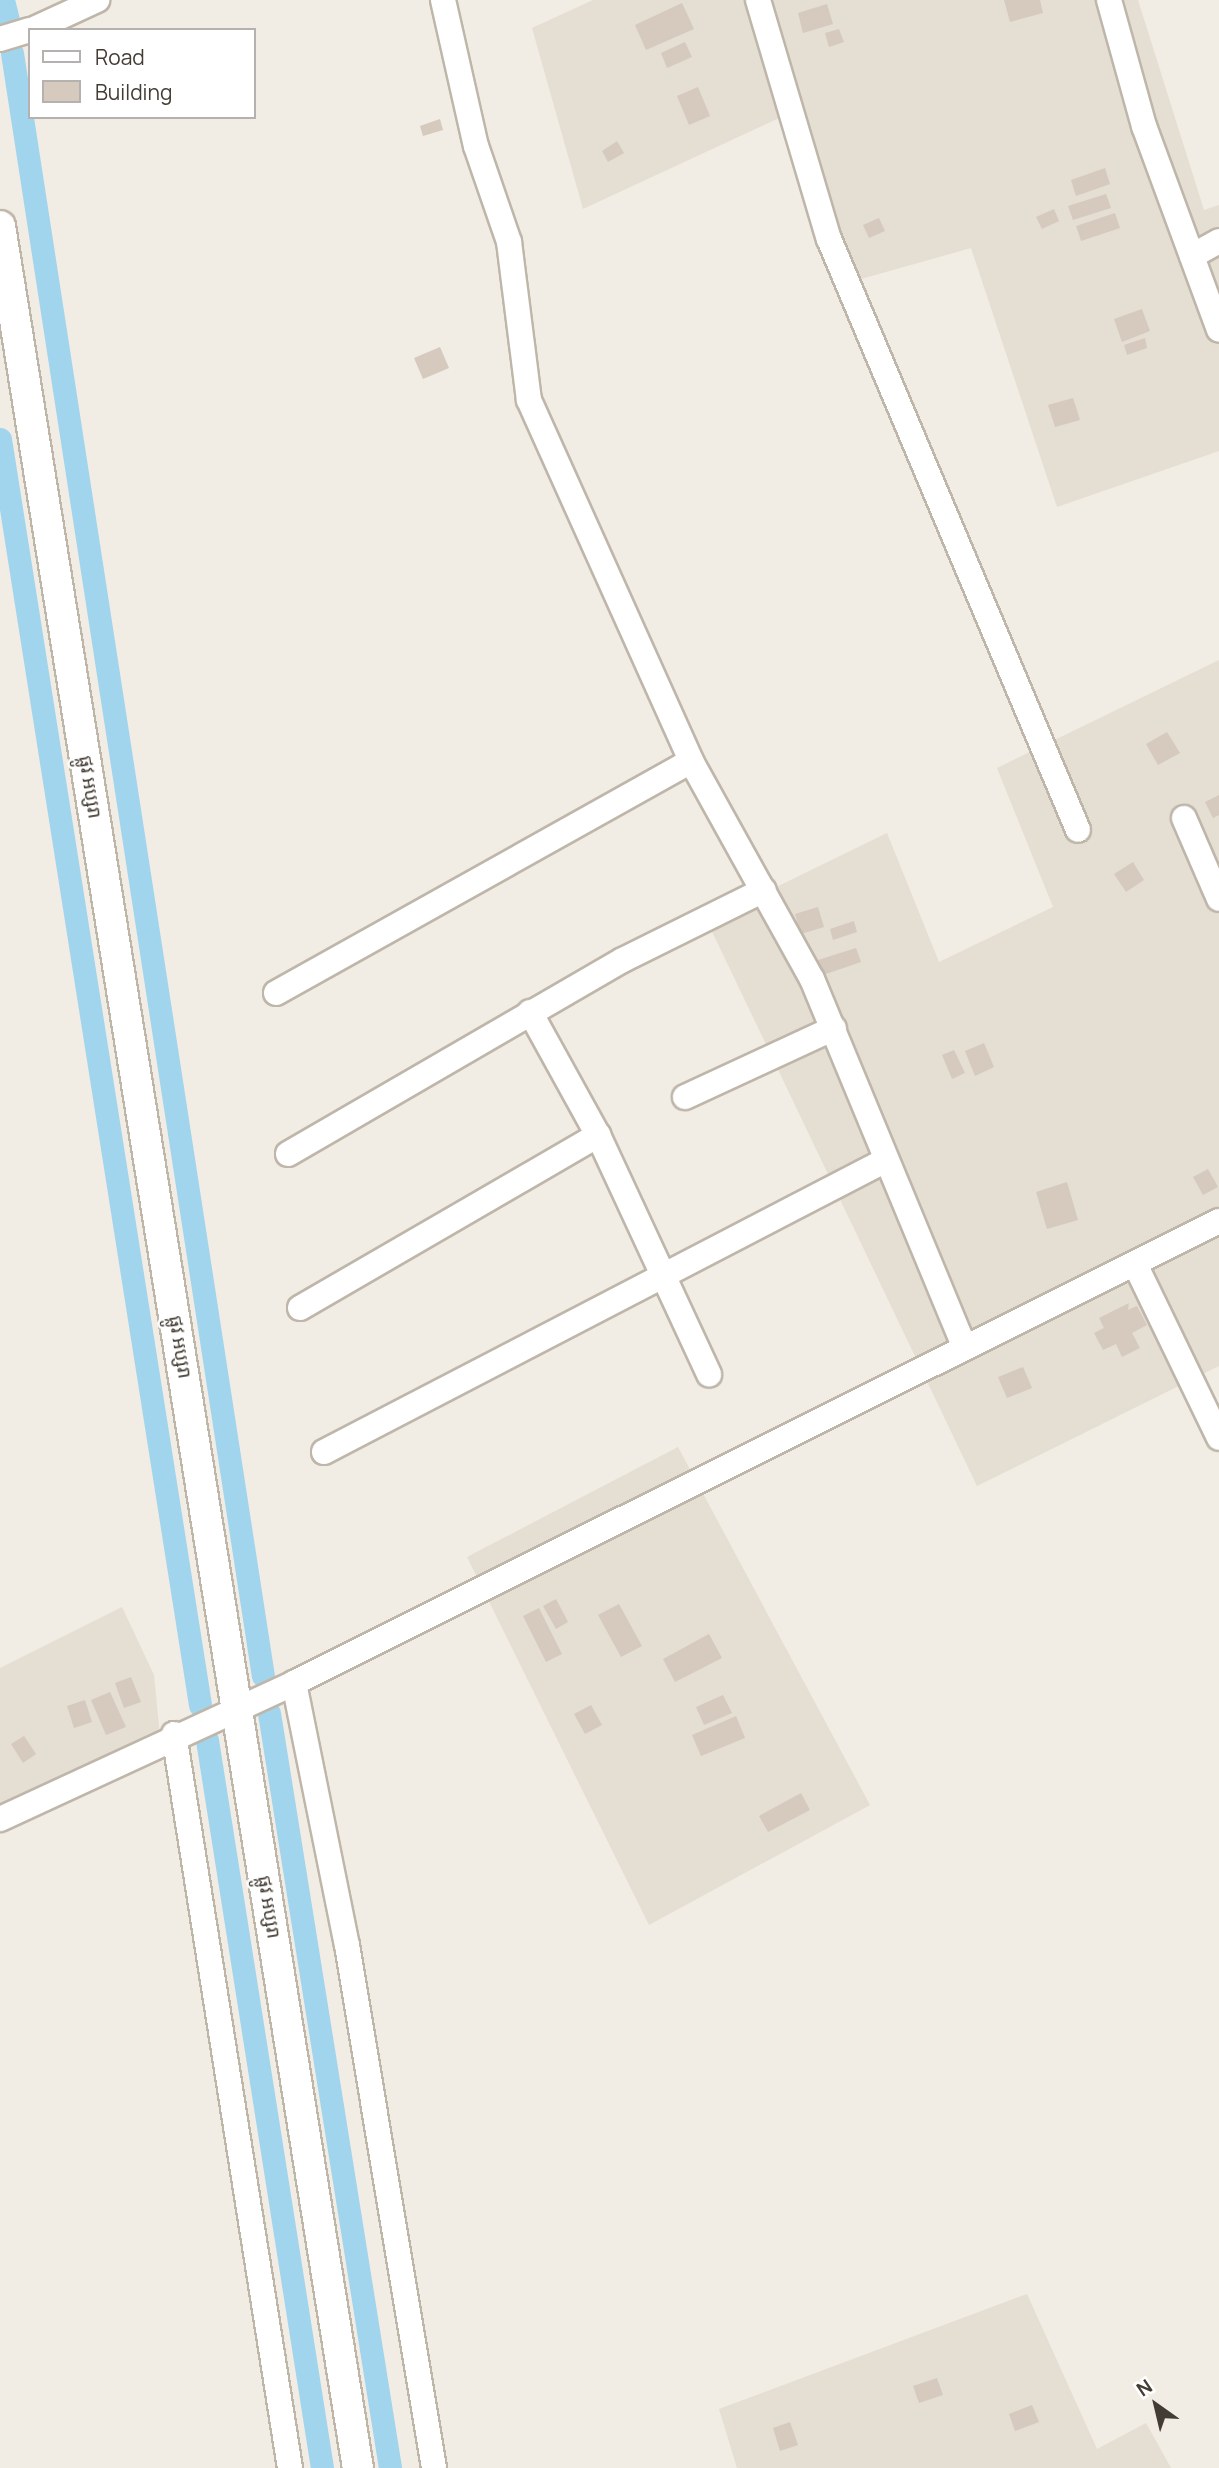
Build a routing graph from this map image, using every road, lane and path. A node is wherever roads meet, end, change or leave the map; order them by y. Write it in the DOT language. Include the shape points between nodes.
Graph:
graph roads {
  1 [pos="97,0"];
  2 [pos="443,0"];
  3 [pos="758,0"];
  4 [pos="1109,0"];
  5 [pos="35,28"];
  6 [pos="28,31"];
  7 [pos="0,38"];
  8 [pos="0,226"];
  9 [pos="1219,241"];
  10 [pos="1192,256"];
  11 [pos="1219,330"];
  12 [pos="691,761"];
  13 [pos="1184,818"];
  14 [pos="1078,830"];
  15 [pos="764,890"];
  16 [pos="1219,899"];
  17 [pos="276,993"];
  18 [pos="530,1012"];
  19 [pos="834,1028"];
  20 [pos="685,1097"];
  21 [pos="598,1135"];
  22 [pos="288,1154"];
  23 [pos="884,1161"];
  24 [pos="1219,1221"];
  25 [pos="1135,1264"];
  26 [pos="665,1278"];
  27 [pos="300,1308"];
  28 [pos="963,1344"];
  29 [pos="709,1374"];
  30 [pos="1219,1438"];
  31 [pos="324,1452"];
  32 [pos="294,1683"];
  33 [pos="237,1709"];
  34 [pos="174,1734"];
  35 [pos="0,1819"];
  36 [pos="290,2468"];
  37 [pos="358,2468"];
  38 [pos="434,2468"];
  1 -- 5 [label="street"];
  2 -- 12 [label="street" via="476,146 509,242 529,400"];
  3 -- 14 [label="street" via="829,239"];
  4 -- 10 [label="street" via="1144,126"];
  6 -- 7 [label="street"];
  8 -- 33 [label="street, ផ្លូវ អប្សរា"];
  9 -- 10 [label="street"];
  10 -- 11 [label="street"];
  12 -- 15 [label="street"];
  12 -- 17 [label="street"];
  13 -- 16 [label="street"];
  15 -- 18 [label="street"];
  15 -- 19 [label="street"];
  18 -- 21 [label="street"];
  18 -- 22 [label="street"];
  19 -- 20 [label="street"];
  19 -- 23 [label="street"];
  21 -- 26 [label="street"];
  21 -- 27 [label="street"];
  23 -- 26 [label="street"];
  23 -- 28 [label="street"];
  24 -- 25 [label="street"];
  25 -- 28 [label="street"];
  25 -- 30 [label="street"];
  26 -- 29 [label="street"];
  26 -- 31 [label="street"];
  28 -- 32 [label="street"];
  32 -- 33 [label="street"];
  32 -- 38 [label="street" via="347,1945"];
  33 -- 34 [label="street"];
  33 -- 37 [label="street, ផ្លូវ អប្សរា"];
  34 -- 35 [label="street"];
  34 -- 36 [label="street"];
}
